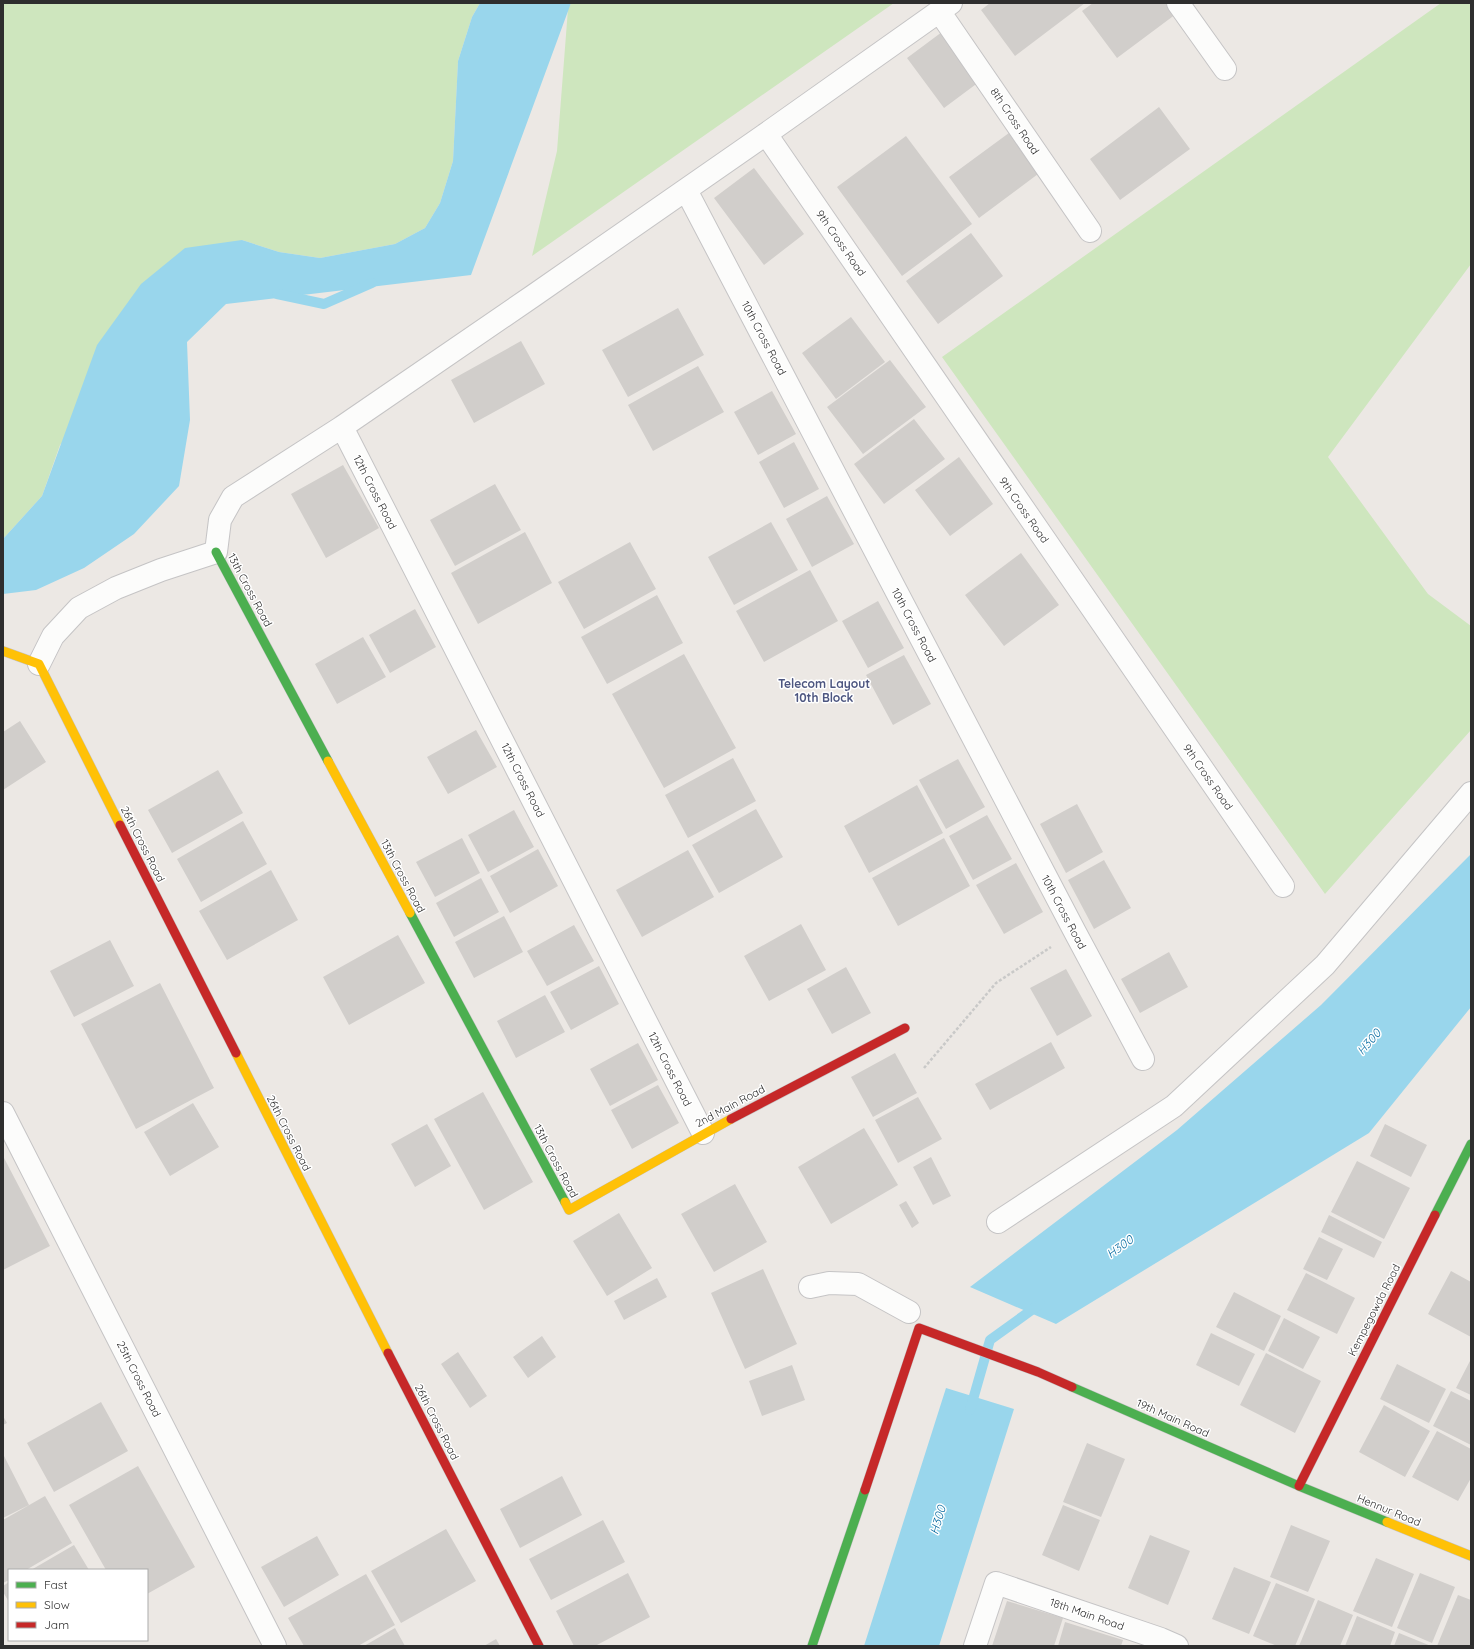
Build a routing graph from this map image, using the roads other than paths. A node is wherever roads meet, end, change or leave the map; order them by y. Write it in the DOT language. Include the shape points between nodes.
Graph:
graph roads {
  1 [pos="1178,3"];
  2 [pos="945,7"];
  3 [pos="1225,69"];
  4 [pos="766,134"];
  5 [pos="686,190"];
  6 [pos="1090,231"];
  7 [pos="342,427"];
  8 [pos="216,552"];
  9 [pos="3,651"];
  10 [pos="39,664"];
  11 [pos="1471,793"];
  12 [pos="1283,886"];
  13 [pos="905,1028"];
  14 [pos="1143,1059"];
  15 [pos="3,1113"];
  16 [pos="703,1133"];
  17 [pos="1471,1144"];
  18 [pos="569,1210"];
  19 [pos="998,1222"];
  20 [pos="810,1287"];
  21 [pos="909,1312"];
  22 [pos="1299,1486"];
  23 [pos="1471,1556"];
  24 [pos="1165,1644"];
  25 [pos="275,1646"];
  26 [pos="539,1646"];
  27 [pos="812,1646"];
  28 [pos="975,1646"];
  1 -- 3 [label="street"];
  2 -- 4 [label="street"];
  2 -- 6 [label="street, 8th Cross Road"];
  4 -- 5 [label="street"];
  4 -- 12 [label="street, 9th Cross Road"];
  5 -- 7 [label="street"];
  5 -- 14 [label="street, 10th Cross Road"];
  7 -- 8 [label="street" via="233,497 220,520"];
  7 -- 16 [label="street, 12th Cross Road"];
  8 -- 10 [label="street" via="116,588 79,608 53,636"];
  8 -- 18 [label="street, 13th Cross Road"];
  9 -- 10 [label="street"];
  10 -- 26 [label="street, 26th Cross Road" via="340,1260"];
  11 -- 19 [label="street" via="1325,964 1174,1106"];
  13 -- 16 [label="street, 2nd Main Road"];
  15 -- 25 [label="street, 25th Cross Road"];
  16 -- 18 [label="street, 2nd Main Road"];
  17 -- 22 [label="street, Kempegowda Road"];
  20 -- 21 [label="street" via="829,1283 858,1284"];
  22 -- 23 [label="street, Hennur Road"];
  22 -- 27 [label="street, 19th Main Road" via="1038,1372 919,1328"];
  24 -- 28 [label="street, 18th Main Road" via="996,1583"];
}
